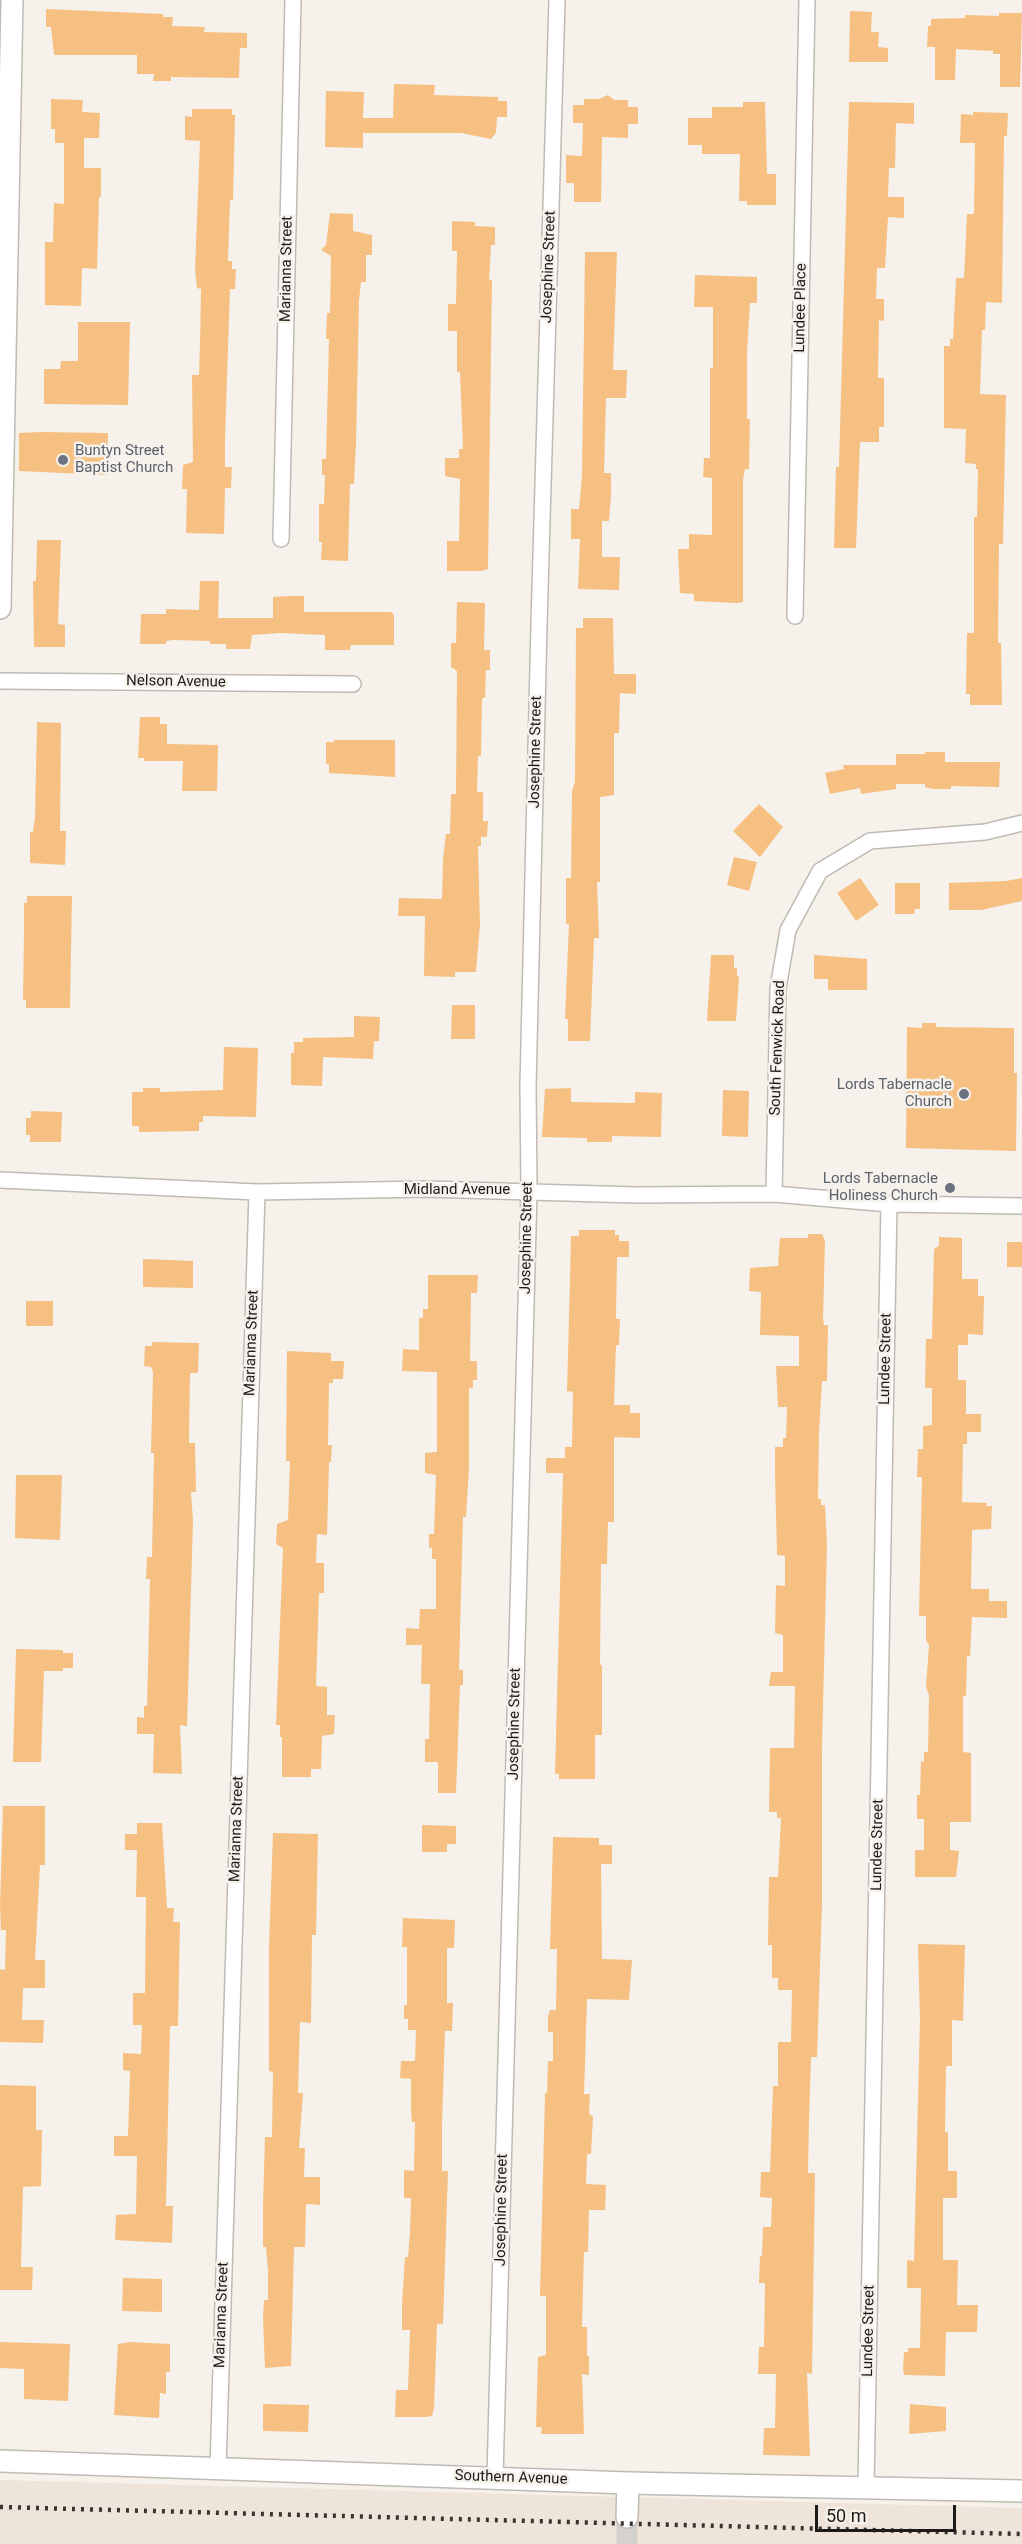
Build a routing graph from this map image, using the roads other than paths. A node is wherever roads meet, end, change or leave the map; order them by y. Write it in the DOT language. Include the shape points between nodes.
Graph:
graph roads {
  1 [pos="12,0"];
  2 [pos="293,0"];
  3 [pos="557,0"];
  4 [pos="807,0"];
  5 [pos="281,539"];
  6 [pos="0,608"];
  7 [pos="795,616"];
  8 [pos="0,681"];
  9 [pos="353,684"];
  10 [pos="1022,823"];
  11 [pos="0,1180"];
  12 [pos="529,1190"];
  13 [pos="257,1191"];
  14 [pos="774,1194"];
  15 [pos="889,1204"];
  16 [pos="1022,1206"];
  17 [pos="0,2461"];
  18 [pos="218,2467"];
  19 [pos="495,2477"];
  20 [pos="628,2483"];
  21 [pos="866,2486"];
  22 [pos="1022,2491"];
  23 [pos="627,2517"];
  1 -- 6 [label="main road"];
  2 -- 5 [label="street, Marianna Street"];
  3 -- 12 [label="street, Josephine Street" via="529,1051"];
  4 -- 7 [label="street, Lundee Place"];
  8 -- 9 [label="street, Nelson Avenue"];
  10 -- 14 [label="street, South Fenwick Road" via="985,832 870,841 820,871 788,930 778,988"];
  11 -- 13 [label="street, Midland Avenue"];
  12 -- 13 [label="street, Midland Avenue"];
  12 -- 14 [label="street, Midland Avenue" via="636,1195"];
  12 -- 19 [label="street, Josephine Street"];
  13 -- 18 [label="street, Marianna Street"];
  14 -- 15 [label="street, Midland Avenue"];
  15 -- 16 [label="street, Midland Avenue"];
  15 -- 21 [label="street, Lundee Street"];
  17 -- 18 [label="main road, Southern Avenue"];
  18 -- 19 [label="main road, Southern Avenue"];
  19 -- 20 [label="main road, Southern Avenue"];
  20 -- 21 [label="main road, Southern Avenue"];
  20 -- 23 [label="main road"];
  21 -- 22 [label="main road, Southern Avenue"];
}
